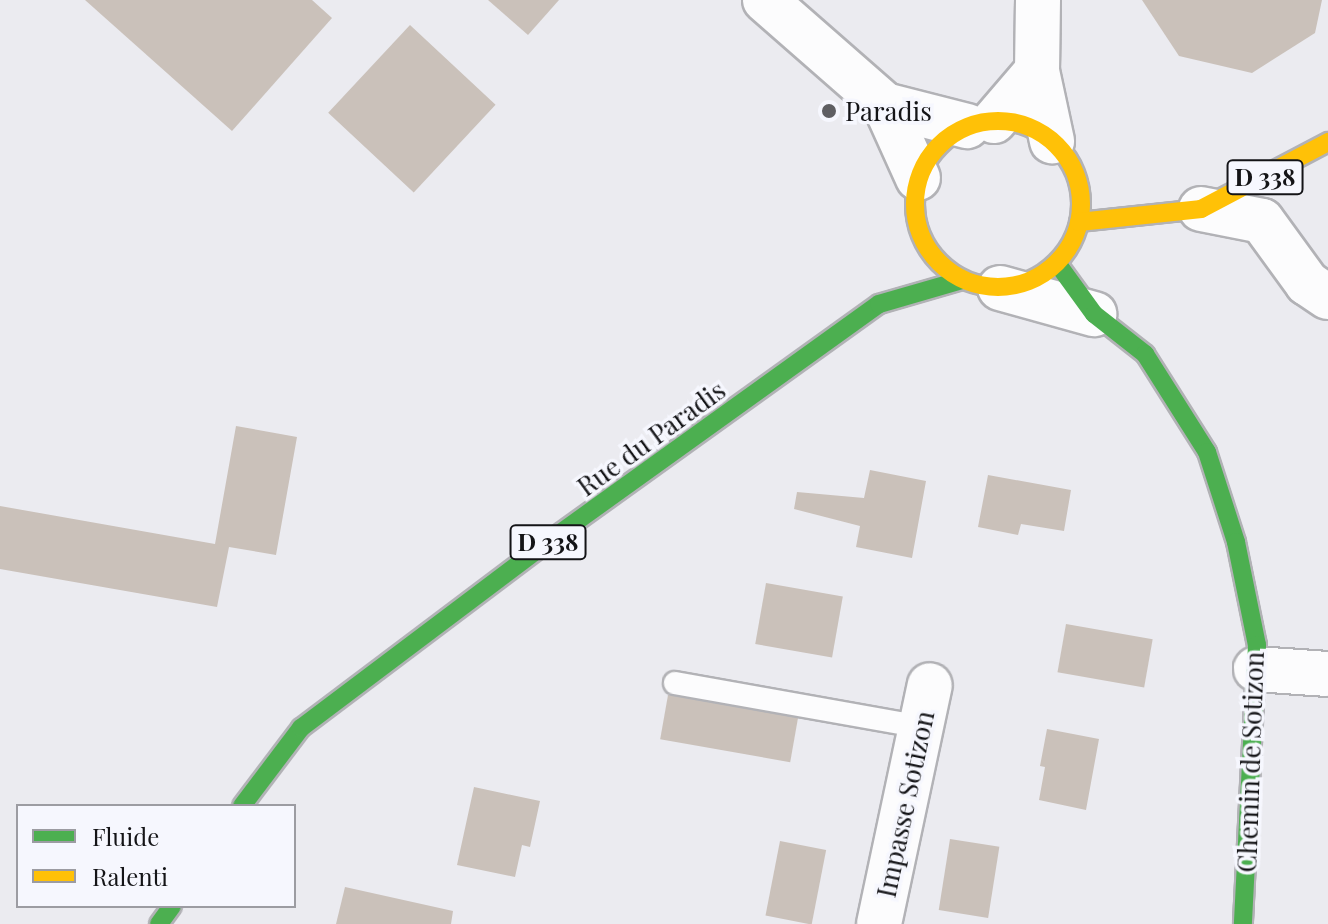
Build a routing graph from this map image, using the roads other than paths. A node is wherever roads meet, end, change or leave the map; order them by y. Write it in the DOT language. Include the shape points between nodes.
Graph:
graph roads {
  1 [pos="765,0"];
  2 [pos="1038,0"];
  3 [pos="1037,71"];
  4 [pos="885,105"];
  5 [pos="981,124"];
  6 [pos="1052,141"];
  7 [pos="1328,142"];
  8 [pos="1076,177"];
  9 [pos="918,178"];
  10 [pos="1102,183"];
  11 [pos="1145,194"];
  12 [pos="1201,209"];
  13 [pos="1079,222"];
  14 [pos="919,233"];
  15 [pos="906,256"];
  16 [pos="1057,263"];
  17 [pos="892,280"];
  18 [pos="981,284"];
  19 [pos="1328,297"];
  20 [pos="879,304"];
  21 [pos="1094,314"];
  22 [pos="1256,669"];
  23 [pos="1328,674"];
  24 [pos="675,683"];
  25 [pos="930,685"];
  26 [pos="921,727"];
  27 [pos="244,804"];
  28 [pos="879,924"];
  29 [pos="1243,924"];
  1 -- 4 [label="street"];
  2 -- 3 [label="street"];
  3 -- 5 [label="street"];
  3 -- 6 [label="street"];
  4 -- 5 [label="street"];
  4 -- 9 [label="street"];
  5 -- 6 [label="main road" via="1015,122"];
  5 -- 9 [label="main road" via="946,139"];
  6 -- 8 [label="main road"];
  7 -- 12 [label="main road, D 338"];
  8 -- 10 [label="main road"];
  8 -- 13 [label="main road"];
  9 -- 14 [label="main road" via="914,205"];
  11 -- 12 [label="main road, D 338"];
  12 -- 13 [label="main road, D 338"];
  12 -- 19 [label="street" via="1262,221 1307,283"];
  13 -- 16 [label="main road"];
  14 -- 15 [label="main road"];
  14 -- 18 [label="main road" via="944,268"];
  16 -- 18 [label="main road" via="1021,285"];
  16 -- 21 [label="main road, Chemin de Sotizon"];
  17 -- 20 [label="main road, Rue du Paradis / D 338"];
  18 -- 20 [label="main road, Rue du Paradis / D 338"];
  18 -- 21 [label="street, Chemin de Sotizon"];
  20 -- 27 [label="main road, Rue du Paradis / D 338" via="545,544 301,728"];
  21 -- 22 [label="main road, Chemin de Sotizon" via="1145,354 1207,452 1236,542 1257,645"];
  22 -- 23 [label="street"];
  22 -- 29 [label="main road, Chemin de Sotizon"];
  24 -- 26 [label="lane"];
  25 -- 26 [label="street, Impasse Sotizon"];
  26 -- 28 [label="street, Impasse Sotizon"];
}
